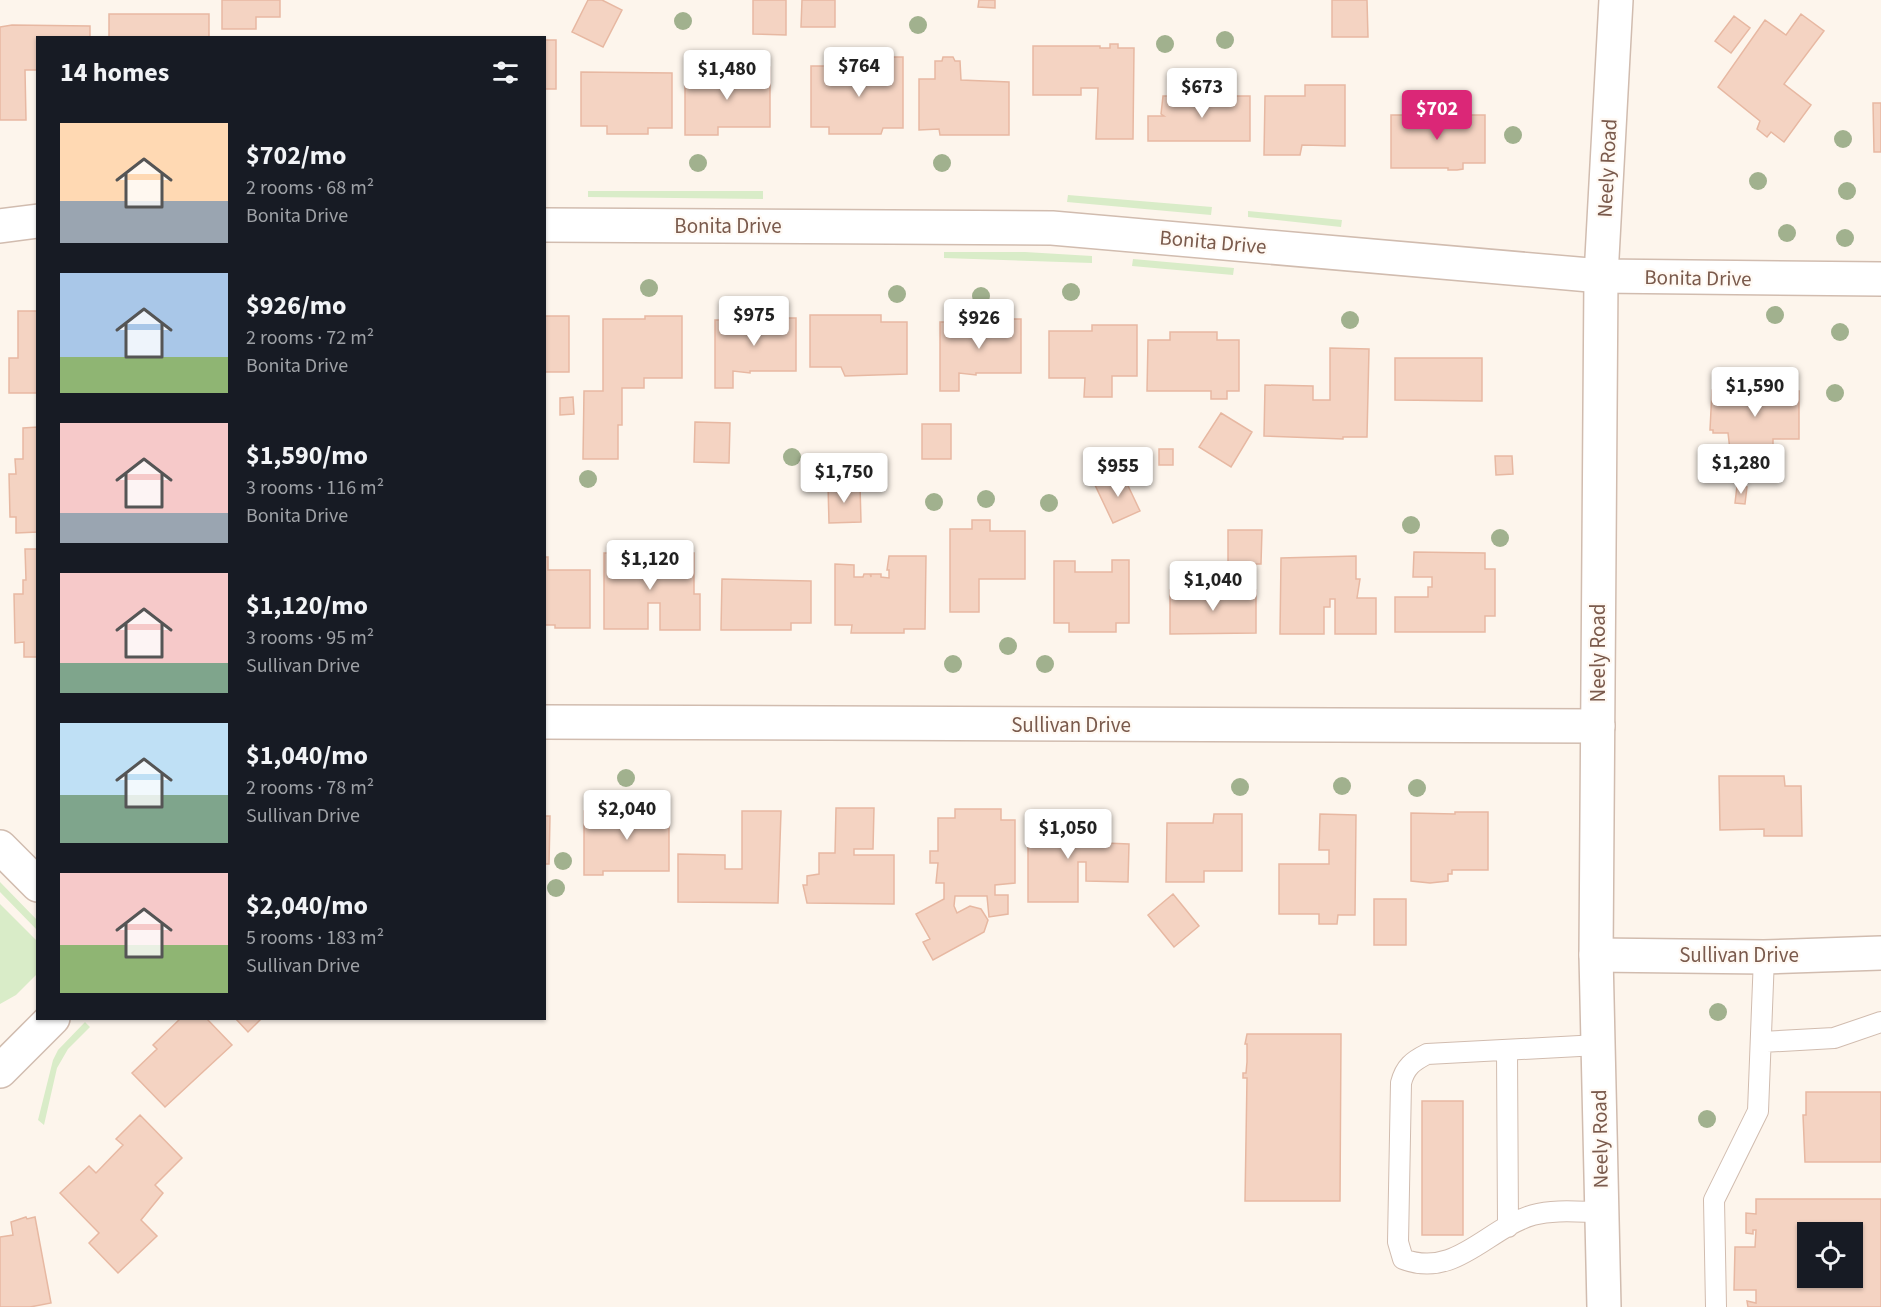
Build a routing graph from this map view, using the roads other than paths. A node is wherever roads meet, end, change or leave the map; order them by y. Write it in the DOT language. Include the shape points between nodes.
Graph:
graph roads {
  1 [pos="1616,0"];
  2 [pos="36,221"];
  3 [pos="546,225"];
  4 [pos="0,226"];
  5 [pos="1601,276"];
  6 [pos="1881,279"];
  7 [pos="546,722"];
  8 [pos="1598,726"];
  9 [pos="0,847"];
  10 [pos="36,883"];
  11 [pos="1881,953"];
  12 [pos="1596,954"];
  13 [pos="1764,957"];
  14 [pos="51,1020"];
  15 [pos="1881,1022"];
  16 [pos="1762,1042"];
  17 [pos="1598,1045"];
  18 [pos="1507,1050"];
  19 [pos="0,1071"];
  20 [pos="1602,1212"];
  21 [pos="1508,1227"];
  22 [pos="1604,1307"];
  23 [pos="1716,1307"];
  1 -- 5 [label="street, Neely Road"];
  2 -- 4 [label="street"];
  3 -- 5 [label="street, Bonita Drive" via="1052,228"];
  5 -- 6 [label="street, Bonita Drive"];
  5 -- 8 [label="street, Neely Road"];
  7 -- 8 [label="street, Sullivan Drive"];
  8 -- 12 [label="street, Neely Road"];
  9 -- 10 [label="street"];
  11 -- 13 [label="street, Sullivan Drive"];
  12 -- 13 [label="street, Sullivan Drive"];
  12 -- 17 [label="street, Neely Road"];
  13 -- 16 [label="lane"];
  14 -- 19 [label="street"];
  15 -- 16 [label="lane" via="1834,1038"];
  16 -- 23 [label="lane" via="1758,1110 1714,1200"];
  17 -- 18 [label="lane"];
  17 -- 20 [label="street, Neely Road"];
  18 -- 21 [label="lane"];
  18 -- 21 [label="lane" via="1427,1054 1404,1071 1398,1242 1403,1259 1419,1265 1444,1262"];
  20 -- 21 [label="lane" via="1547,1212"];
  20 -- 22 [label="street, Neely Road"];
}
